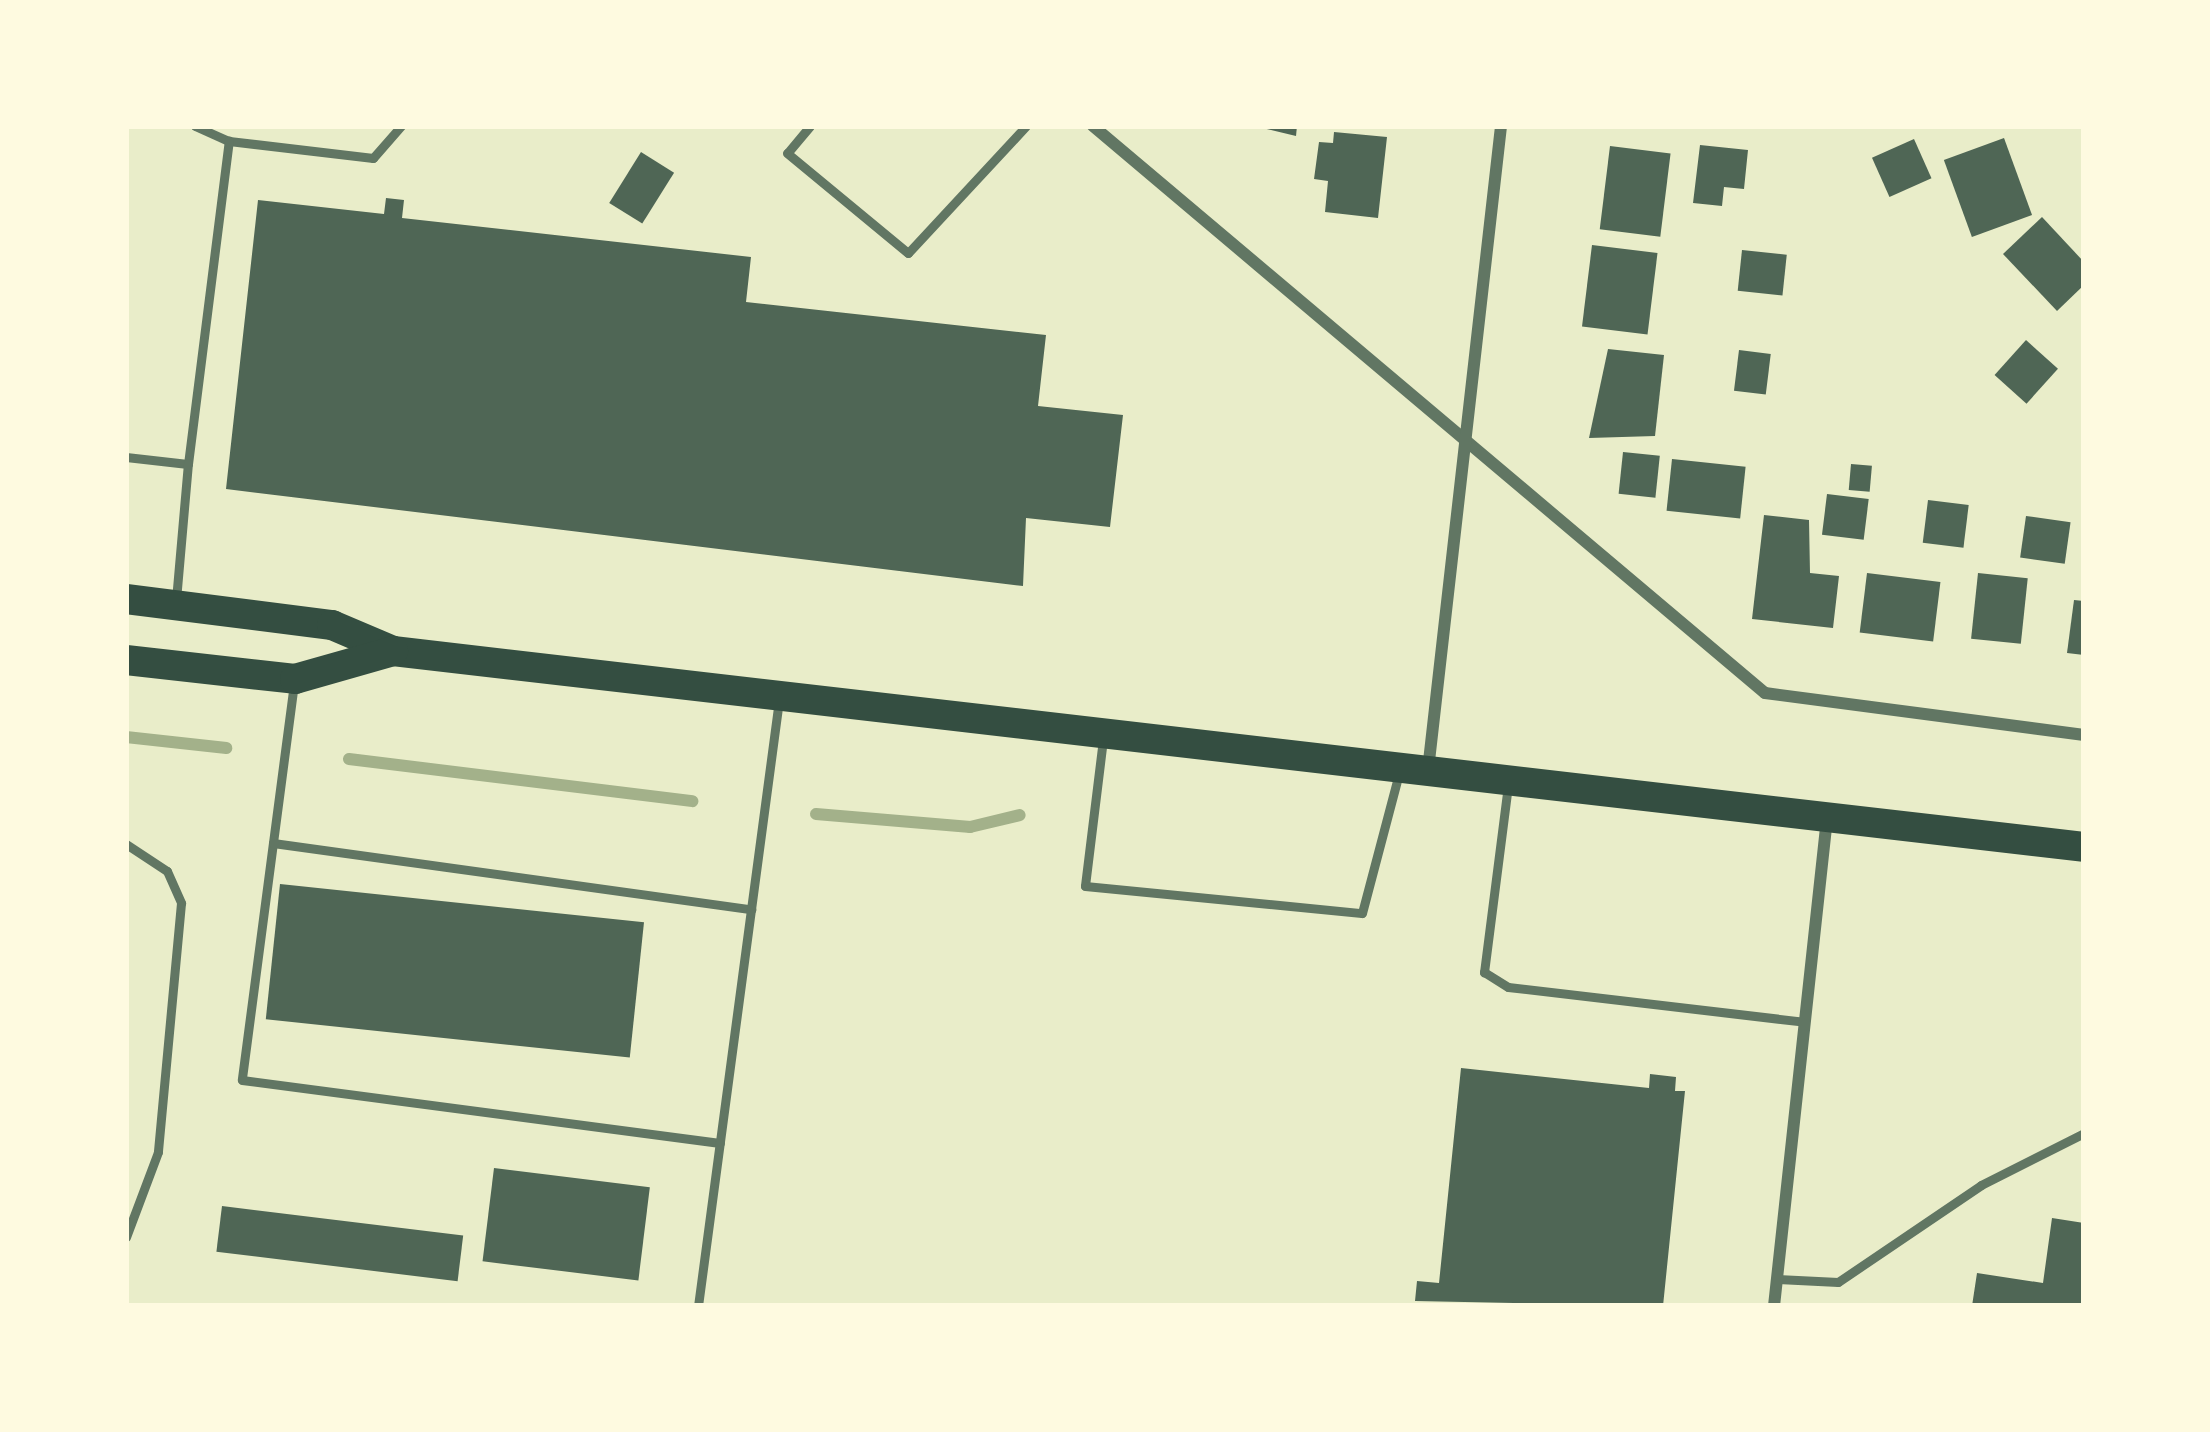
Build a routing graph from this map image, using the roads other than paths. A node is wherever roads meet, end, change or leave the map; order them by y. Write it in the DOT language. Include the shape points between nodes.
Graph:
graph roads {
  1 [pos="195,126"];
  2 [pos="401,126"];
  3 [pos="1026,126"];
  4 [pos="1093,126"];
  5 [pos="1502,126"];
  6 [pos="807,127"];
  7 [pos="229,141"];
  8 [pos="1467,441"];
  9 [pos="126,457"];
  10 [pos="188,464"];
  11 [pos="126,599"];
  12 [pos="175,605"];
  13 [pos="393,651"];
  14 [pos="126,660"];
  15 [pos="295,679"];
  16 [pos="779,700"];
  17 [pos="1104,735"];
  18 [pos="2084,736"];
  19 [pos="1414,770"];
  20 [pos="1509,780"];
  21 [pos="1828,814"];
  22 [pos="273,843"];
  23 [pos="126,844"];
  24 [pos="2084,847"];
  25 [pos="752,909"];
  26 [pos="1805,1022"];
  27 [pos="2084,1133"];
  28 [pos="720,1143"];
  29 [pos="126,1238"];
  30 [pos="1777,1279"];
  31 [pos="698,1306"];
  32 [pos="1774,1306"];
  1 -- 7 [label="lane"];
  2 -- 7 [label="lane" via="374,158"];
  3 -- 6 [label="lane" via="908,253 788,153"];
  4 -- 8 [label="street"];
  5 -- 8 [label="street"];
  7 -- 10 [label="lane"];
  8 -- 18 [label="street" via="1778,700"];
  8 -- 19 [label="street"];
  9 -- 10 [label="lane"];
  10 -- 12 [label="lane"];
  11 -- 12 [label="main road"];
  12 -- 13 [label="main road" via="332,626"];
  13 -- 15 [label="main road"];
  13 -- 16 [label="main road"];
  14 -- 15 [label="main road"];
  15 -- 22 [label="lane"];
  16 -- 17 [label="main road"];
  16 -- 25 [label="lane"];
  17 -- 19 [label="main road"];
  17 -- 19 [label="lane" via="1085,886 1362,913"];
  19 -- 20 [label="main road"];
  20 -- 21 [label="main road"];
  20 -- 26 [label="lane" via="1484,972 1508,987"];
  21 -- 24 [label="main road"];
  21 -- 26 [label="street"];
  22 -- 25 [label="lane"];
  22 -- 28 [label="lane" via="242,1080"];
  23 -- 29 [label="lane" via="166,871 181,903 158,1152"];
  25 -- 28 [label="lane"];
  26 -- 30 [label="street"];
  27 -- 30 [label="lane" via="1981,1185 1838,1282"];
  28 -- 31 [label="lane"];
  30 -- 32 [label="street"];
}
